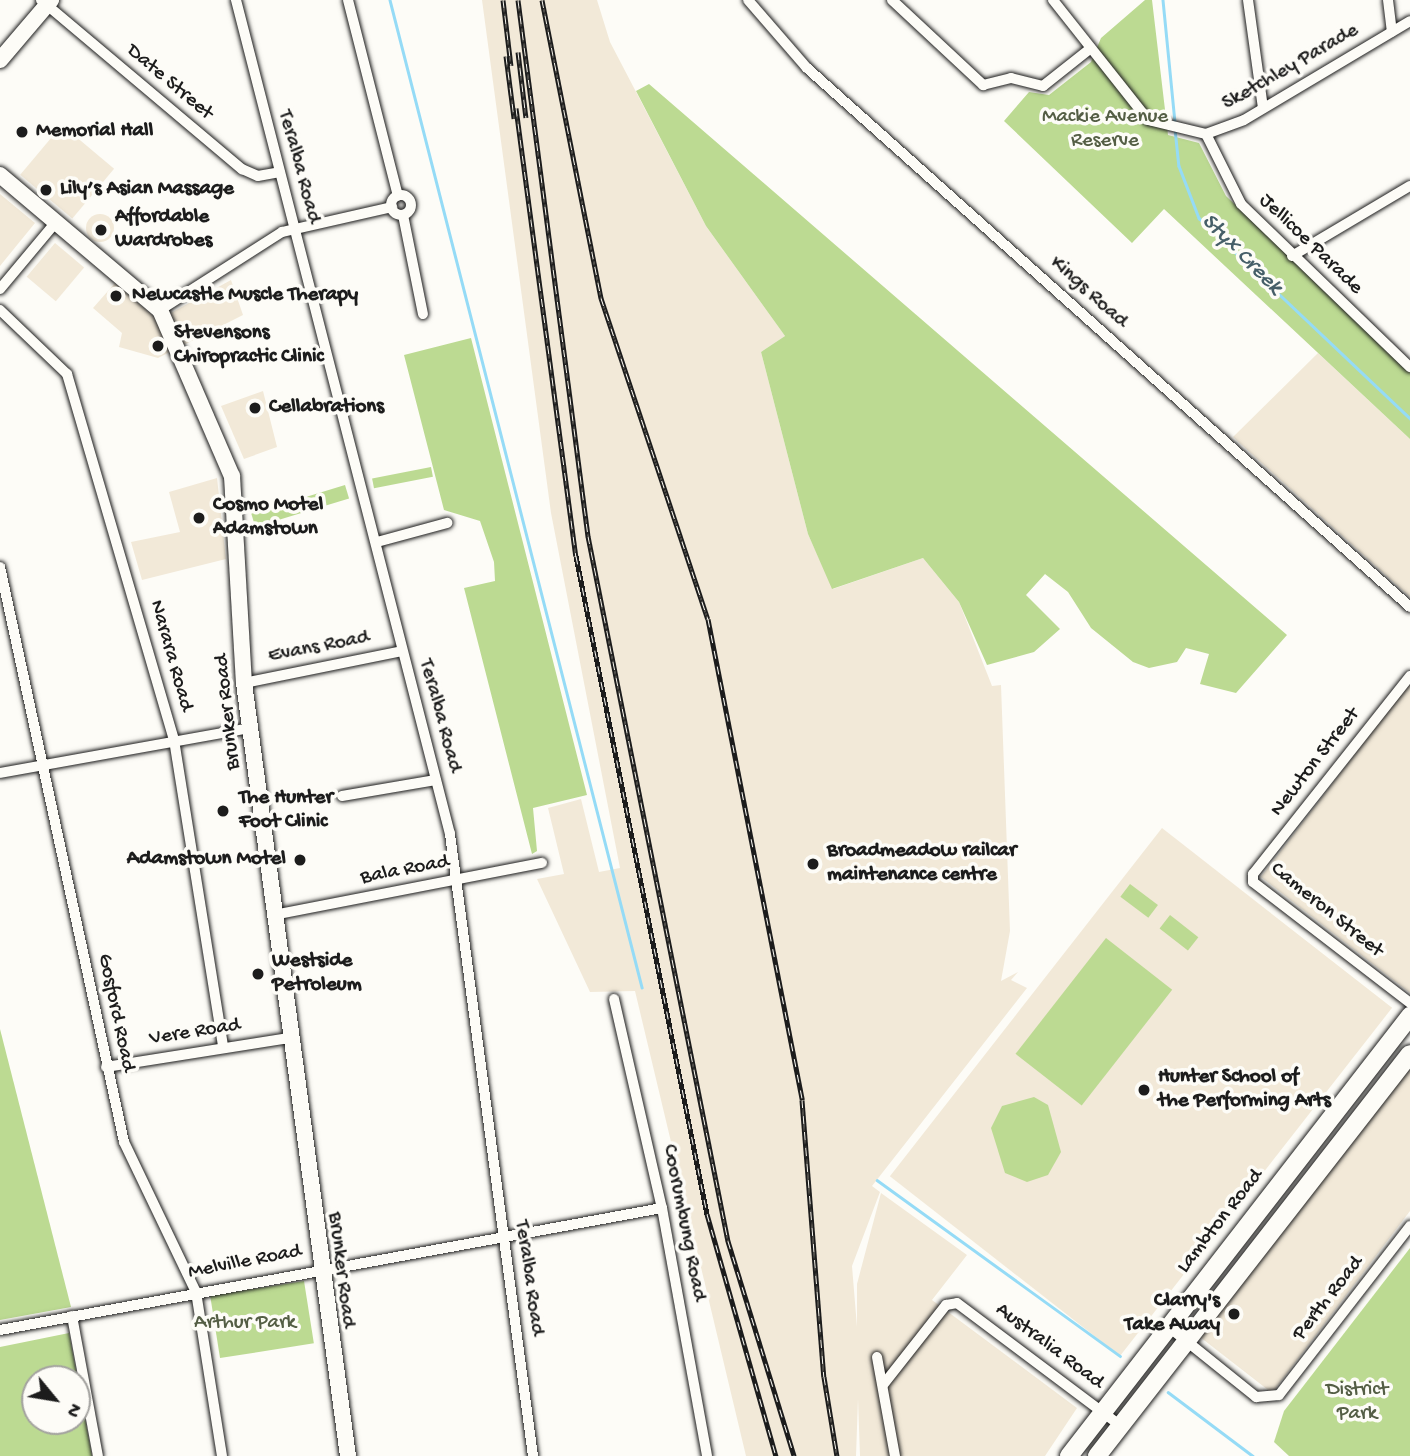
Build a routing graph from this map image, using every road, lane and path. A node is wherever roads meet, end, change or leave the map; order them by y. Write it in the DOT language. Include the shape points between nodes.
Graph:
graph roads {
  1 [pos="236,0"];
  2 [pos="348,0"];
  3 [pos="748,0"];
  4 [pos="892,0"];
  5 [pos="1053,0"];
  6 [pos="1248,0"];
  7 [pos="1388,0"];
  8 [pos="46,2"];
  9 [pos="1410,21"];
  10 [pos="1392,32"];
  11 [pos="1091,48"];
  12 [pos="0,60"];
  13 [pos="1263,108"];
  14 [pos="1206,134"];
  15 [pos="280,172"];
  16 [pos="0,175"];
  17 [pos="1410,186"];
  18 [pos="398,196"];
  19 [pos="392,207"];
  20 [pos="403,215"];
  21 [pos="56,222"];
  22 [pos="295,229"];
  23 [pos="1292,256"];
  24 [pos="0,289"];
  25 [pos="0,310"];
  26 [pos="160,310"];
  27 [pos="423,314"];
  28 [pos="1408,361"];
  29 [pos="447,523"];
  30 [pos="377,542"];
  31 [pos="0,567"];
  32 [pos="1410,607"];
  33 [pos="402,651"];
  34 [pos="1410,676"];
  35 [pos="244,683"];
  36 [pos="1406,690"];
  37 [pos="250,728"];
  38 [pos="174,740"];
  39 [pos="43,765"];
  40 [pos="0,774"];
  41 [pos="436,780"];
  42 [pos="342,796"];
  43 [pos="542,863"];
  44 [pos="1253,874"];
  45 [pos="456,881"];
  46 [pos="274,915"];
  47 [pos="614,999"];
  48 [pos="1410,1003"];
  49 [pos="1410,1016"];
  50 [pos="289,1038"];
  51 [pos="1387,1045"];
  52 [pos="223,1046"];
  53 [pos="1409,1059"];
  54 [pos="107,1067"];
  55 [pos="662,1208"];
  56 [pos="1410,1226"];
  57 [pos="503,1234"];
  58 [pos="319,1269"];
  59 [pos="196,1292"];
  60 [pos="72,1317"];
  61 [pos="1168,1327"];
  62 [pos="0,1330"];
  63 [pos="1187,1342"];
  64 [pos="877,1357"];
  65 [pos="883,1385"];
  66 [pos="1103,1412"];
  67 [pos="1121,1426"];
  68 [pos="98,1456"];
  69 [pos="222,1456"];
  70 [pos="348,1456"];
  71 [pos="533,1456"];
  72 [pos="707,1456"];
  73 [pos="895,1456"];
  74 [pos="1069,1456"];
  75 [pos="1097,1456"];
  1 -- 15 [label="street, Teralba Road"];
  2 -- 18 [label="street"];
  3 -- 32 [label="street, Kings Road" via="807,68"];
  4 -- 11 [label="street" via="983,85 1011,78 1043,86"];
  5 -- 11 [label="street"];
  6 -- 13 [label="street"];
  7 -- 10 [label="street"];
  8 -- 12 [label="main road"];
  8 -- 15 [label="street, Date Street" via="242,169 258,176"];
  9 -- 10 [label="street, Sketchley Parade"];
  10 -- 13 [label="street, Sketchley Parade"];
  11 -- 14 [label="street, Sketchley Parade" via="1145,116 1162,127"];
  13 -- 14 [label="street, Sketchley Parade"];
  14 -- 23 [label="street, Jellicoe Parade" via="1233,194"];
  15 -- 22 [label="street, Teralba Road"];
  16 -- 21 [label="main road, Brunker Road"];
  17 -- 23 [label="street"];
  18 -- 19 [label="street"];
  18 -- 20 [label="street" via="411,202"];
  19 -- 20 [label="street"];
  19 -- 22 [label="street"];
  20 -- 27 [label="street"];
  21 -- 24 [label="street"];
  21 -- 26 [label="main road, Brunker Road"];
  22 -- 26 [label="street"];
  22 -- 30 [label="street, Teralba Road"];
  23 -- 28 [label="street, Jellicoe Parade"];
  25 -- 38 [label="street, Narara Road" via="67,374"];
  26 -- 35 [label="main road, Brunker Road" via="232,476"];
  29 -- 30 [label="street"];
  30 -- 33 [label="street, Teralba Road"];
  31 -- 39 [label="street, Gosford Road"];
  33 -- 35 [label="street, Evans Road"];
  33 -- 41 [label="street, Teralba Road"];
  34 -- 36 [label="street, Newton Street"];
  35 -- 37 [label="main road, Brunker Road"];
  36 -- 44 [label="street, Newton Street"];
  37 -- 38 [label="street"];
  37 -- 46 [label="main road, Brunker Road"];
  38 -- 39 [label="street"];
  38 -- 52 [label="street, Narara Road"];
  39 -- 40 [label="street"];
  39 -- 54 [label="street, Gosford Road"];
  41 -- 42 [label="street"];
  41 -- 45 [label="street, Teralba Road"];
  43 -- 45 [label="street, Bala Road"];
  44 -- 48 [label="street, Cameron Street" via="1253,882"];
  45 -- 46 [label="street, Bala Road"];
  45 -- 57 [label="street, Teralba Road"];
  46 -- 50 [label="main road, Brunker Road"];
  47 -- 55 [label="street, Coorumbung Road"];
  49 -- 51 [label="main road, Lambton Road"];
  50 -- 52 [label="street, Vere Road"];
  50 -- 58 [label="main road, Brunker Road"];
  51 -- 53 [label="street"];
  51 -- 61 [label="main road, Lambton Road"];
  52 -- 54 [label="street, Vere Road"];
  53 -- 63 [label="main road"];
  54 -- 59 [label="street, Gosford Road" via="124,1142"];
  55 -- 57 [label="street, Melville Road"];
  55 -- 72 [label="street, Coorumbung Road"];
  56 -- 63 [label="street, Perth Road" via="1279,1395 1256,1397"];
  57 -- 58 [label="street, Melville Road"];
  57 -- 71 [label="street, Teralba Road"];
  58 -- 59 [label="street, Melville Road"];
  58 -- 70 [label="main road, Brunker Road"];
  59 -- 60 [label="street, Melville Road"];
  59 -- 69 [label="street, Gosford Road"];
  60 -- 62 [label="street, Melville Road"];
  60 -- 68 [label="street"];
  61 -- 63 [label="street"];
  61 -- 66 [label="main road, Lambton Road"];
  63 -- 67 [label="main road"];
  64 -- 65 [label="street"];
  65 -- 66 [label="street, Australia Road" via="951,1303"];
  65 -- 73 [label="street"];
  66 -- 67 [label="street, Australia Road"];
  66 -- 74 [label="main road, Lambton Road"];
  67 -- 75 [label="main road"];
}
